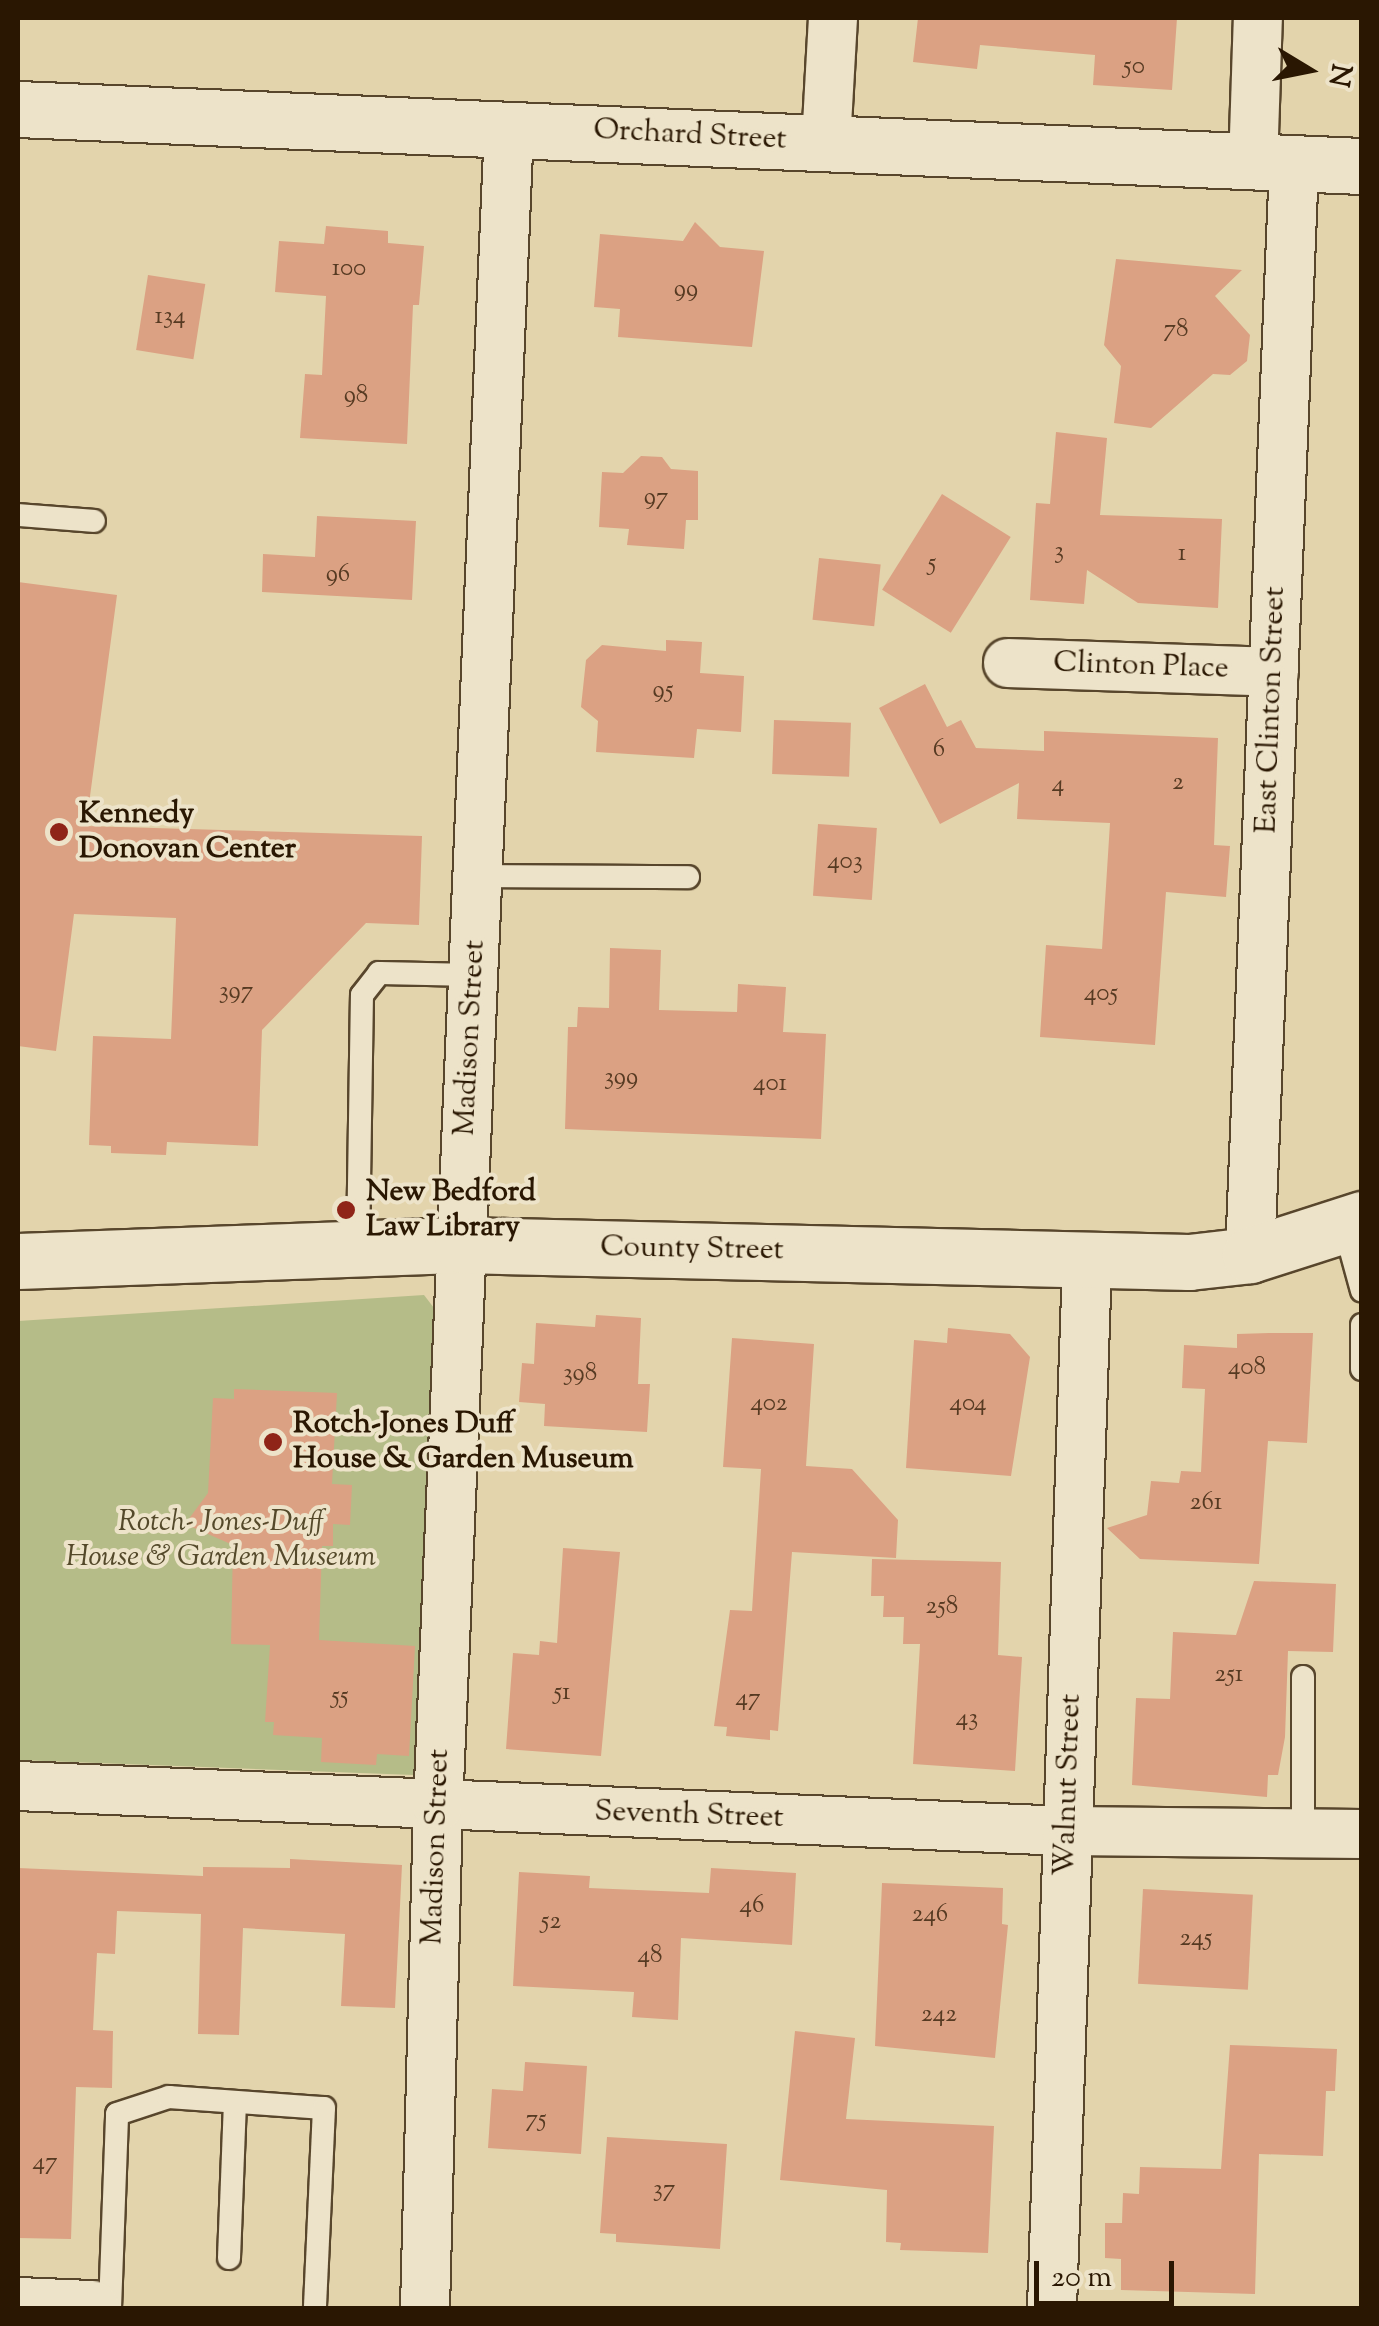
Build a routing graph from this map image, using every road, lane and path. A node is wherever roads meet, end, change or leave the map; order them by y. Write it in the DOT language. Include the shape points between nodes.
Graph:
graph roads {
  1 [pos="832,18"];
  2 [pos="1258,18"];
  3 [pos="18,109"];
  4 [pos="509,127"];
  5 [pos="826,143"];
  6 [pos="1274,165"];
  7 [pos="1362,166"];
  8 [pos="18,515"];
  9 [pos="94,522"];
  10 [pos="1008,662"];
  11 [pos="1274,672"];
  12 [pos="478,876"];
  13 [pos="688,877"];
  14 [pos="474,975"];
  15 [pos="1353,1222"];
  16 [pos="462,1245"];
  17 [pos="358,1248"];
  18 [pos="1250,1255"];
  19 [pos="18,1262"];
  20 [pos="1087,1262"];
  21 [pos="1362,1292"];
  22 [pos="1362,1325"];
  23 [pos="1362,1369"];
  24 [pos="1303,1676"];
  25 [pos="18,1786"];
  26 [pos="438,1807"];
  27 [pos="1067,1830"];
  28 [pos="1303,1833"];
  29 [pos="1362,1834"];
  30 [pos="235,2104"];
  31 [pos="229,2258"];
  32 [pos="18,2305"];
  33 [pos="90,2308"];
  34 [pos="110,2308"];
  35 [pos="315,2308"];
  36 [pos="425,2308"];
  37 [pos="1052,2308"];
  1 -- 5 [label="street"];
  2 -- 6 [label="street, East Clinton Street"];
  3 -- 4 [label="street, Orchard Street"];
  4 -- 5 [label="street, Orchard Street"];
  4 -- 12 [label="street, Madison Street"];
  5 -- 6 [label="street, Orchard Street"];
  6 -- 7 [label="street, Orchard Street"];
  6 -- 11 [label="street, East Clinton Street"];
  8 -- 9 [label="lane"];
  10 -- 11 [label="street, Clinton Place"];
  11 -- 18 [label="street, East Clinton Street"];
  12 -- 13 [label="lane"];
  12 -- 14 [label="street, Madison Street"];
  14 -- 16 [label="street, Madison Street"];
  14 -- 17 [label="lane" via="378,973 362,995"];
  15 -- 18 [label="street, County Street"];
  15 -- 21 [label="lane"];
  16 -- 17 [label="street, County Street"];
  16 -- 20 [label="street, County Street"];
  16 -- 26 [label="street, Madison Street"];
  17 -- 19 [label="street, County Street"];
  18 -- 20 [label="street, County Street"];
  20 -- 27 [label="street, Walnut Street"];
  22 -- 23 [label="lane"];
  24 -- 28 [label="lane"];
  25 -- 26 [label="street, Seventh Street"];
  26 -- 27 [label="street, Seventh Street"];
  26 -- 36 [label="street, Madison Street"];
  27 -- 28 [label="street, Seventh Street"];
  27 -- 37 [label="street, Walnut Street"];
  28 -- 29 [label="street, Seventh Street"];
  30 -- 31 [label="lane"];
  30 -- 34 [label="lane" via="169,2097 116,2114"];
  30 -- 35 [label="lane" via="324,2108"];
  32 -- 33 [label="street"];
}
